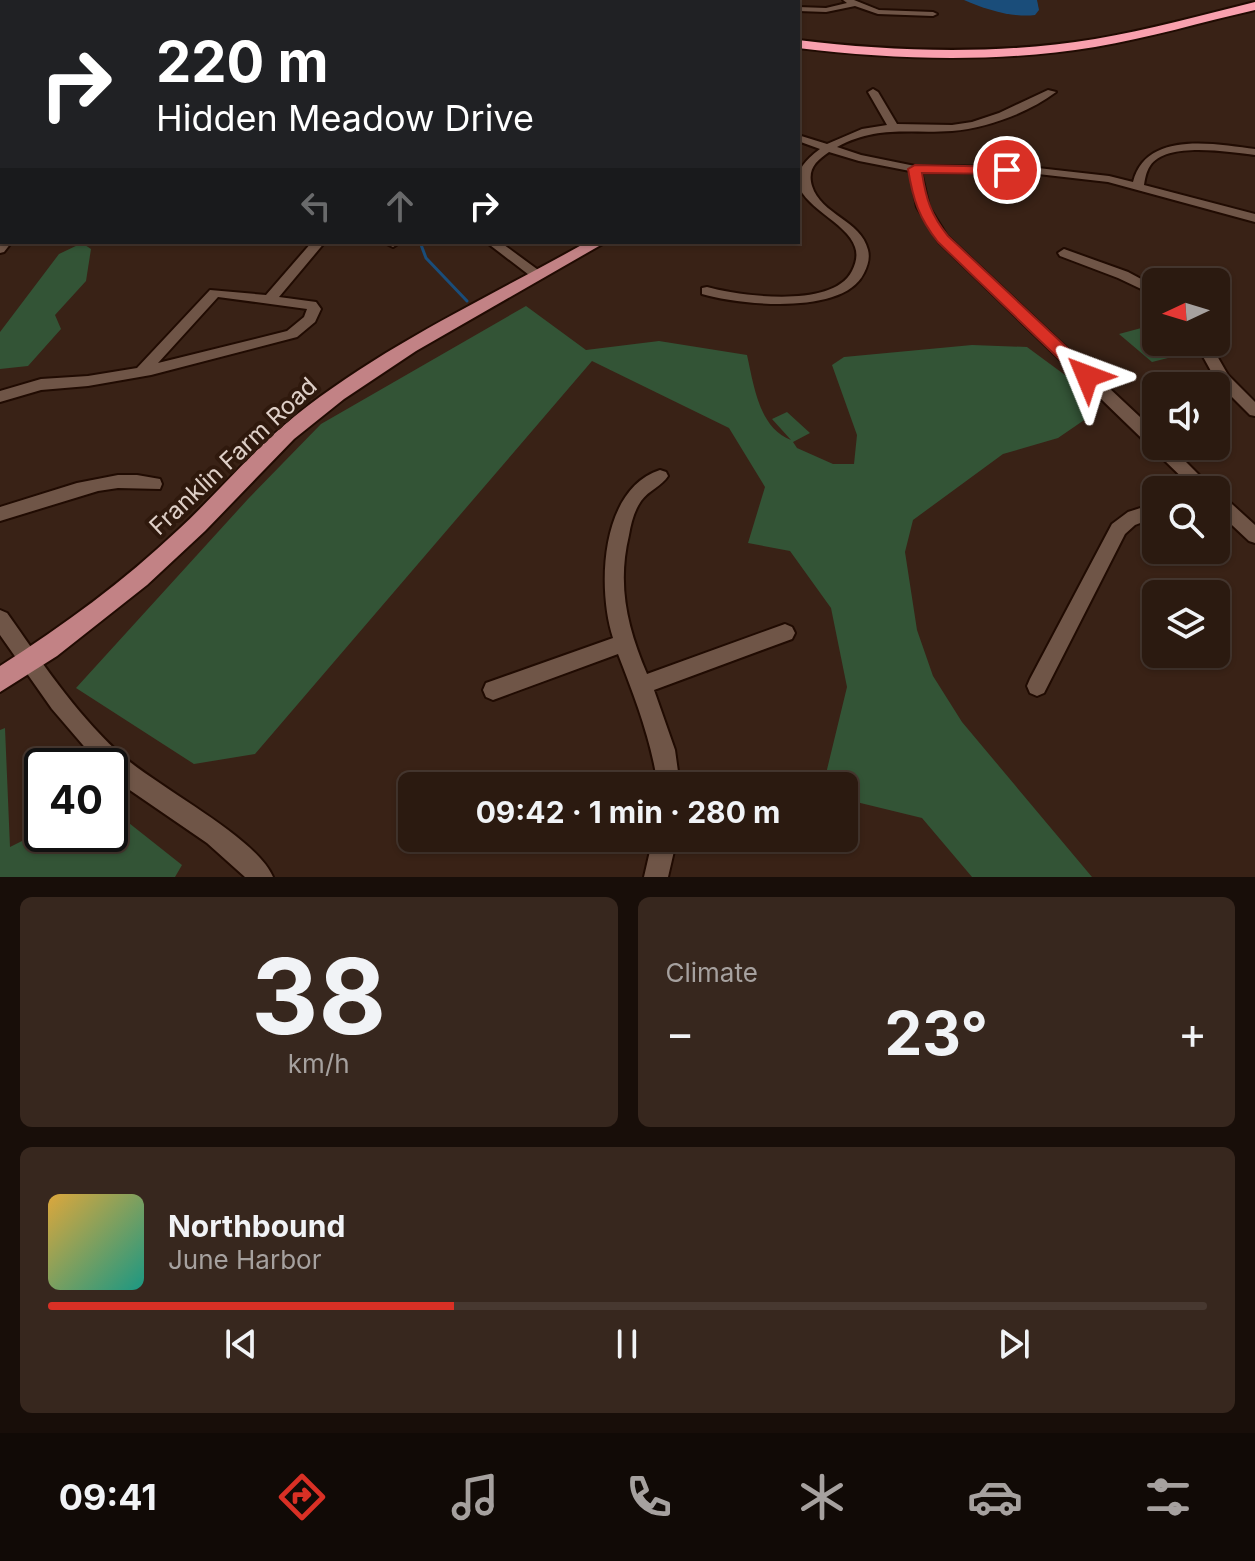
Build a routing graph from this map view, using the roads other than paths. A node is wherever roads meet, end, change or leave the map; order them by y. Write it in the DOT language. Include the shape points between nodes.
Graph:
graph roads {
  1 [pos="1241,0"];
  2 [pos="851,2"];
  3 [pos="1255,6"];
  4 [pos="800,9"];
  5 [pos="933,14"];
  6 [pos="800,37"];
  7 [pos="800,44"];
  8 [pos="873,92"];
  9 [pos="1051,92"];
  10 [pos="893,126"];
  11 [pos="800,139"];
  12 [pos="828,149"];
  13 [pos="1255,152"];
  14 [pos="915,169"];
  15 [pos="1138,186"];
  16 [pos="1255,218"];
  17 [pos="317,244"];
  18 [pos="495,244"];
  19 [pos="594,244"];
  20 [pos="1064,253"];
  21 [pos="538,275"];
  22 [pos="1142,285"];
  23 [pos="707,291"];
  24 [pos="270,299"];
  25 [pos="1210,356"];
  26 [pos="143,370"];
  27 [pos="0,397"];
  28 [pos="1255,411"];
  29 [pos="1142,429"];
  30 [pos="1175,460"];
  31 [pos="660,476"];
  32 [pos="1191,476"];
  33 [pos="154,484"];
  34 [pos="1230,513"];
  35 [pos="0,514"];
  36 [pos="1142,514"];
  37 [pos="1255,536"];
  38 [pos="0,619"];
  39 [pos="785,633"];
  40 [pos="624,643"];
  41 [pos="29,661"];
  42 [pos="0,680"];
  43 [pos="642,685"];
  44 [pos="1037,686"];
  45 [pos="493,690"];
  46 [pos="668,772"];
  47 [pos="662,852"];
  48 [pos="261,877"];
  49 [pos="656,877"];
  1 -- 6 [label="highway" via="1099,33 1016,44 890,46"];
  2 -- 4 [label="street" via="826,10"];
  2 -- 5 [label="street" via="888,13"];
  3 -- 7 [label="highway" via="1109,41 1050,49 918,54"];
  8 -- 10 [label="street"];
  9 -- 10 [label="street" via="972,125"];
  10 -- 12 [label="street" via="855,132"];
  11 -- 12 [label="street"];
  12 -- 14 [label="street"];
  12 -- 23 [label="street" via="807,165 806,187 817,205 856,237 864,255 859,274 841,288 800,299 742,300"];
  13 -- 15 [label="street" via="1173,150 1148,162"];
  14 -- 15 [label="street" via="1051,171"];
  14 -- 29 [label="street" via="920,204 943,239"];
  15 -- 16 [label="street"];
  17 -- 24 [label="street"];
  18 -- 21 [label="street"];
  19 -- 21 [label="main road, Franklin Farm Road"];
  20 -- 22 [label="street"];
  21 -- 41 [label="main road, Franklin Farm Road" via="397,354 328,401 183,539"];
  24 -- 26 [label="street" via="215,293"];
  24 -- 26 [label="street" via="311,305 313,314 292,334"];
  25 -- 28 [label="street" via="1222,378"];
  26 -- 27 [label="street" via="101,380 47,381"];
  30 -- 32 [label="street"];
  31 -- 40 [label="street" via="631,500 615,544 611,595"];
  33 -- 35 [label="street" via="100,484"];
  34 -- 37 [label="street"];
  36 -- 44 [label="street" via="1115,533"];
  38 -- 41 [label="street"];
  39 -- 43 [label="street"];
  40 -- 43 [label="street"];
  40 -- 45 [label="street"];
  41 -- 42 [label="main road, Franklin Farm Road"];
  41 -- 48 [label="street" via="101,751 228,845"];
  43 -- 46 [label="street" via="666,751"];
  47 -- 49 [label="street"];
}
